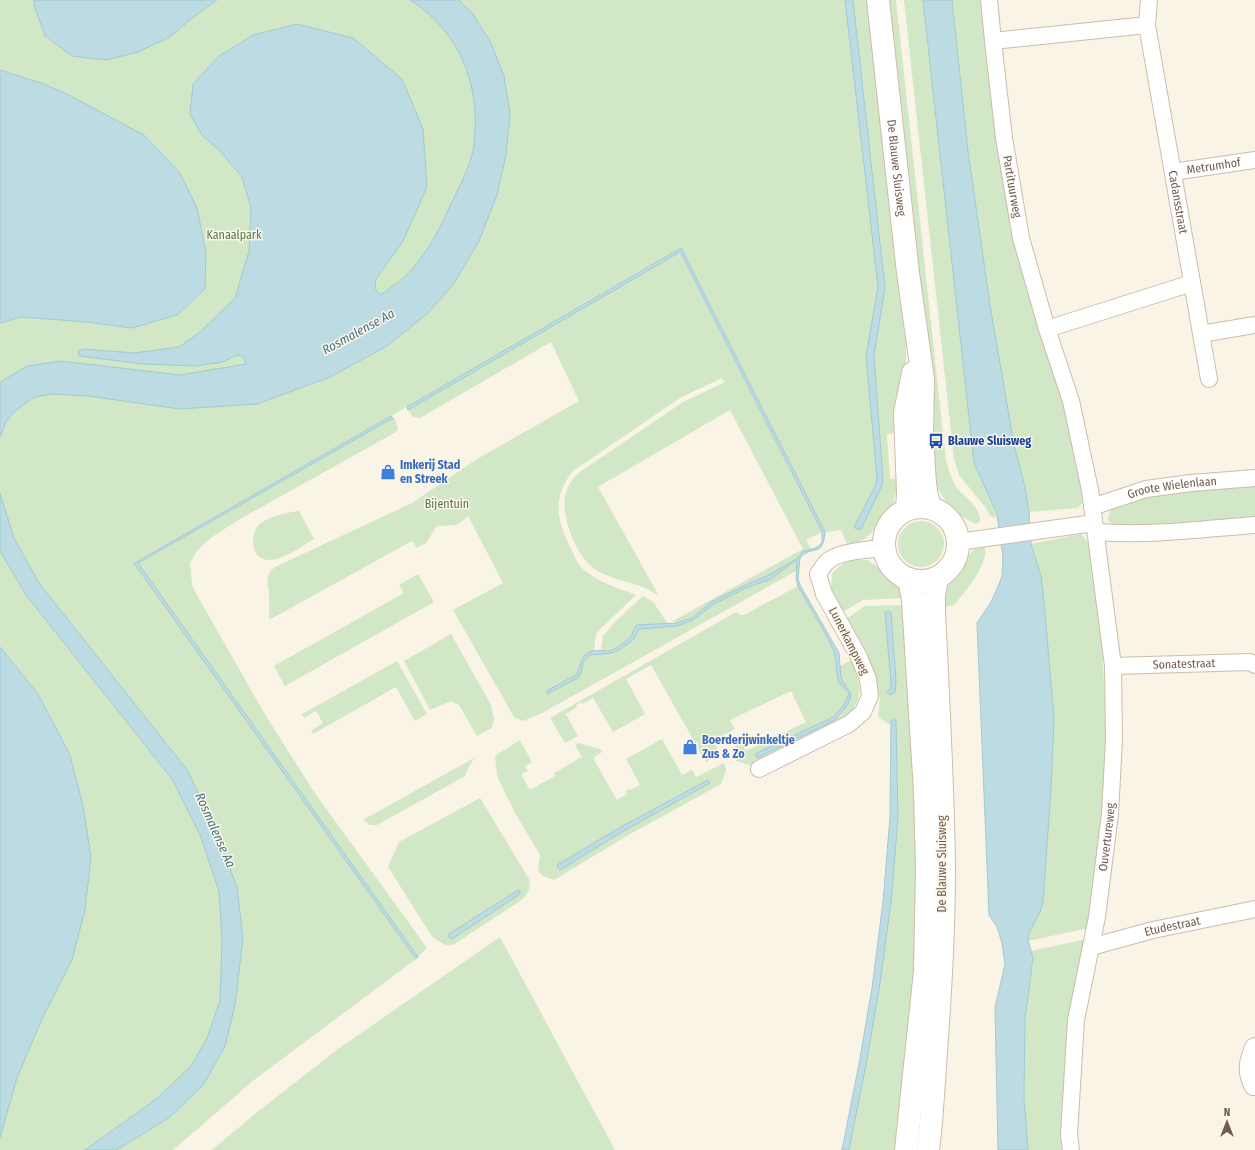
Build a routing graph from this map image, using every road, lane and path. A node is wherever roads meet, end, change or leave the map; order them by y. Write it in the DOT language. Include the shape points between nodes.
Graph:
graph roads {
  1 [pos="878,0"];
  2 [pos="989,0"];
  3 [pos="1149,0"];
  4 [pos="1147,25"];
  5 [pos="993,41"];
  6 [pos="1255,160"];
  7 [pos="1173,172"];
  8 [pos="1192,283"];
  9 [pos="1255,325"];
  10 [pos="1047,329"];
  11 [pos="1201,334"];
  12 [pos="916,336"];
  13 [pos="1209,379"];
  14 [pos="1255,478"];
  15 [pos="1092,507"];
  16 [pos="931,508"];
  17 [pos="907,509"];
  18 [pos="1255,525"];
  19 [pos="1095,528"];
  20 [pos="958,542"];
  21 [pos="884,548"];
  22 [pos="937,578"];
  23 [pos="909,579"];
  24 [pos="1255,664"];
  25 [pos="1113,666"];
  26 [pos="758,769"];
  27 [pos="1255,909"];
  28 [pos="1091,947"];
  29 [pos="1255,1046"];
  30 [pos="1255,1087"];
  31 [pos="906,1150"];
  32 [pos="928,1150"];
  33 [pos="1071,1150"];
  1 -- 12 [label="main road, De Blauwe Sluisweg"];
  2 -- 5 [label="street"];
  3 -- 4 [label="street, Cadansstraat"];
  4 -- 5 [label="street"];
  4 -- 7 [label="street, Cadansstraat"];
  5 -- 10 [label="street, Partituurweg" via="1004,138 1021,238"];
  6 -- 7 [label="street, Metrumhof"];
  7 -- 8 [label="street, Cadansstraat"];
  8 -- 10 [label="street"];
  8 -- 11 [label="street, Cadansstraat"];
  9 -- 11 [label="street"];
  10 -- 15 [label="street, Partituurweg" via="1071,401"];
  11 -- 13 [label="street, Cadansstraat"];
  12 -- 16 [label="main road, De Blauwe Sluisweg" via="923,378 922,435 925,484"];
  12 -- 17 [label="main road, De Blauwe Sluisweg" via="905,413"];
  14 -- 15 [label="street, Groote Wielenlaan" via="1146,489"];
  15 -- 19 [label="street, Partituurweg"];
  16 -- 17 [label="main road"];
  16 -- 20 [label="main road" via="950,520 956,530"];
  17 -- 21 [label="main road" via="889,525"];
  18 -- 19 [label="street" via="1119,534"];
  19 -- 20 [label="street" via="1065,527"];
  19 -- 25 [label="street, Ouvertureweg"];
  20 -- 22 [label="main road" via="958,550 951,567"];
  21 -- 23 [label="main road" via="895,570"];
  21 -- 26 [label="street, Lunerkampweg" via="834,557 818,574 824,594 859,657 868,679 870,696 863,712 849,724"];
  22 -- 23 [label="main road" via="928,581"];
  22 -- 32 [label="main road, De Blauwe Sluisweg" via="934,611 944,876 942,957"];
  23 -- 31 [label="main road, De Blauwe Sluisweg" via="913,600 925,791 927,868 925,971"];
  24 -- 25 [label="street, Sonatestraat" via="1250,662"];
  25 -- 28 [label="street, Ouvertureweg" via="1114,740 1110,814"];
  27 -- 28 [label="street, Etudestraat" via="1153,930"];
  28 -- 33 [label="street, Ouvertureweg" via="1076,1020 1069,1135"];
  29 -- 30 [label="street" via="1248,1059 1248,1076"];
}
